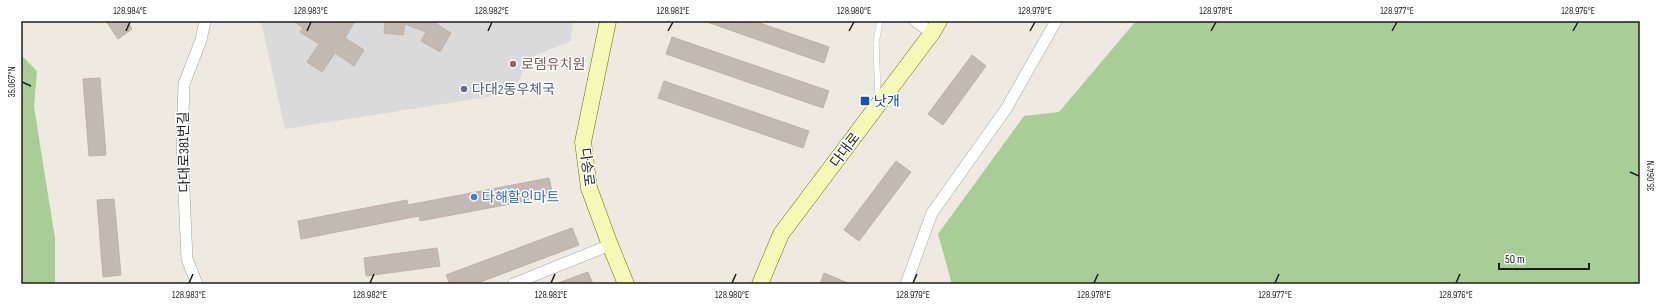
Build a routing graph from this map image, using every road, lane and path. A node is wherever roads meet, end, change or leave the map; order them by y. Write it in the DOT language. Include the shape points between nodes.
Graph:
graph roads {
  1 [pos="205,21"];
  2 [pos="608,21"];
  3 [pos="880,21"];
  4 [pos="915,21"];
  5 [pos="1056,21"];
  6 [pos="936,27"];
  7 [pos="878,105"];
  8 [pos="610,245"];
  9 [pos="197,284"];
  10 [pos="513,284"];
  11 [pos="626,284"];
  12 [pos="760,284"];
  13 [pos="906,284"];
  1 -- 9 [label="street, 다대로381번길" via="201,40 184,84 182,146 186,259"];
  2 -- 8 [label="main road, 다송로" via="583,142 589,188"];
  3 -- 7 [label="lane" via="876,43"];
  4 -- 6 [label="street"];
  5 -- 13 [label="street" via="1006,109 932,213"];
  6 -- 7 [label="main road, 다대로"];
  7 -- 12 [label="main road, 다대로" via="781,234"];
  8 -- 10 [label="street"];
  8 -- 11 [label="main road, 다송로"];
}
